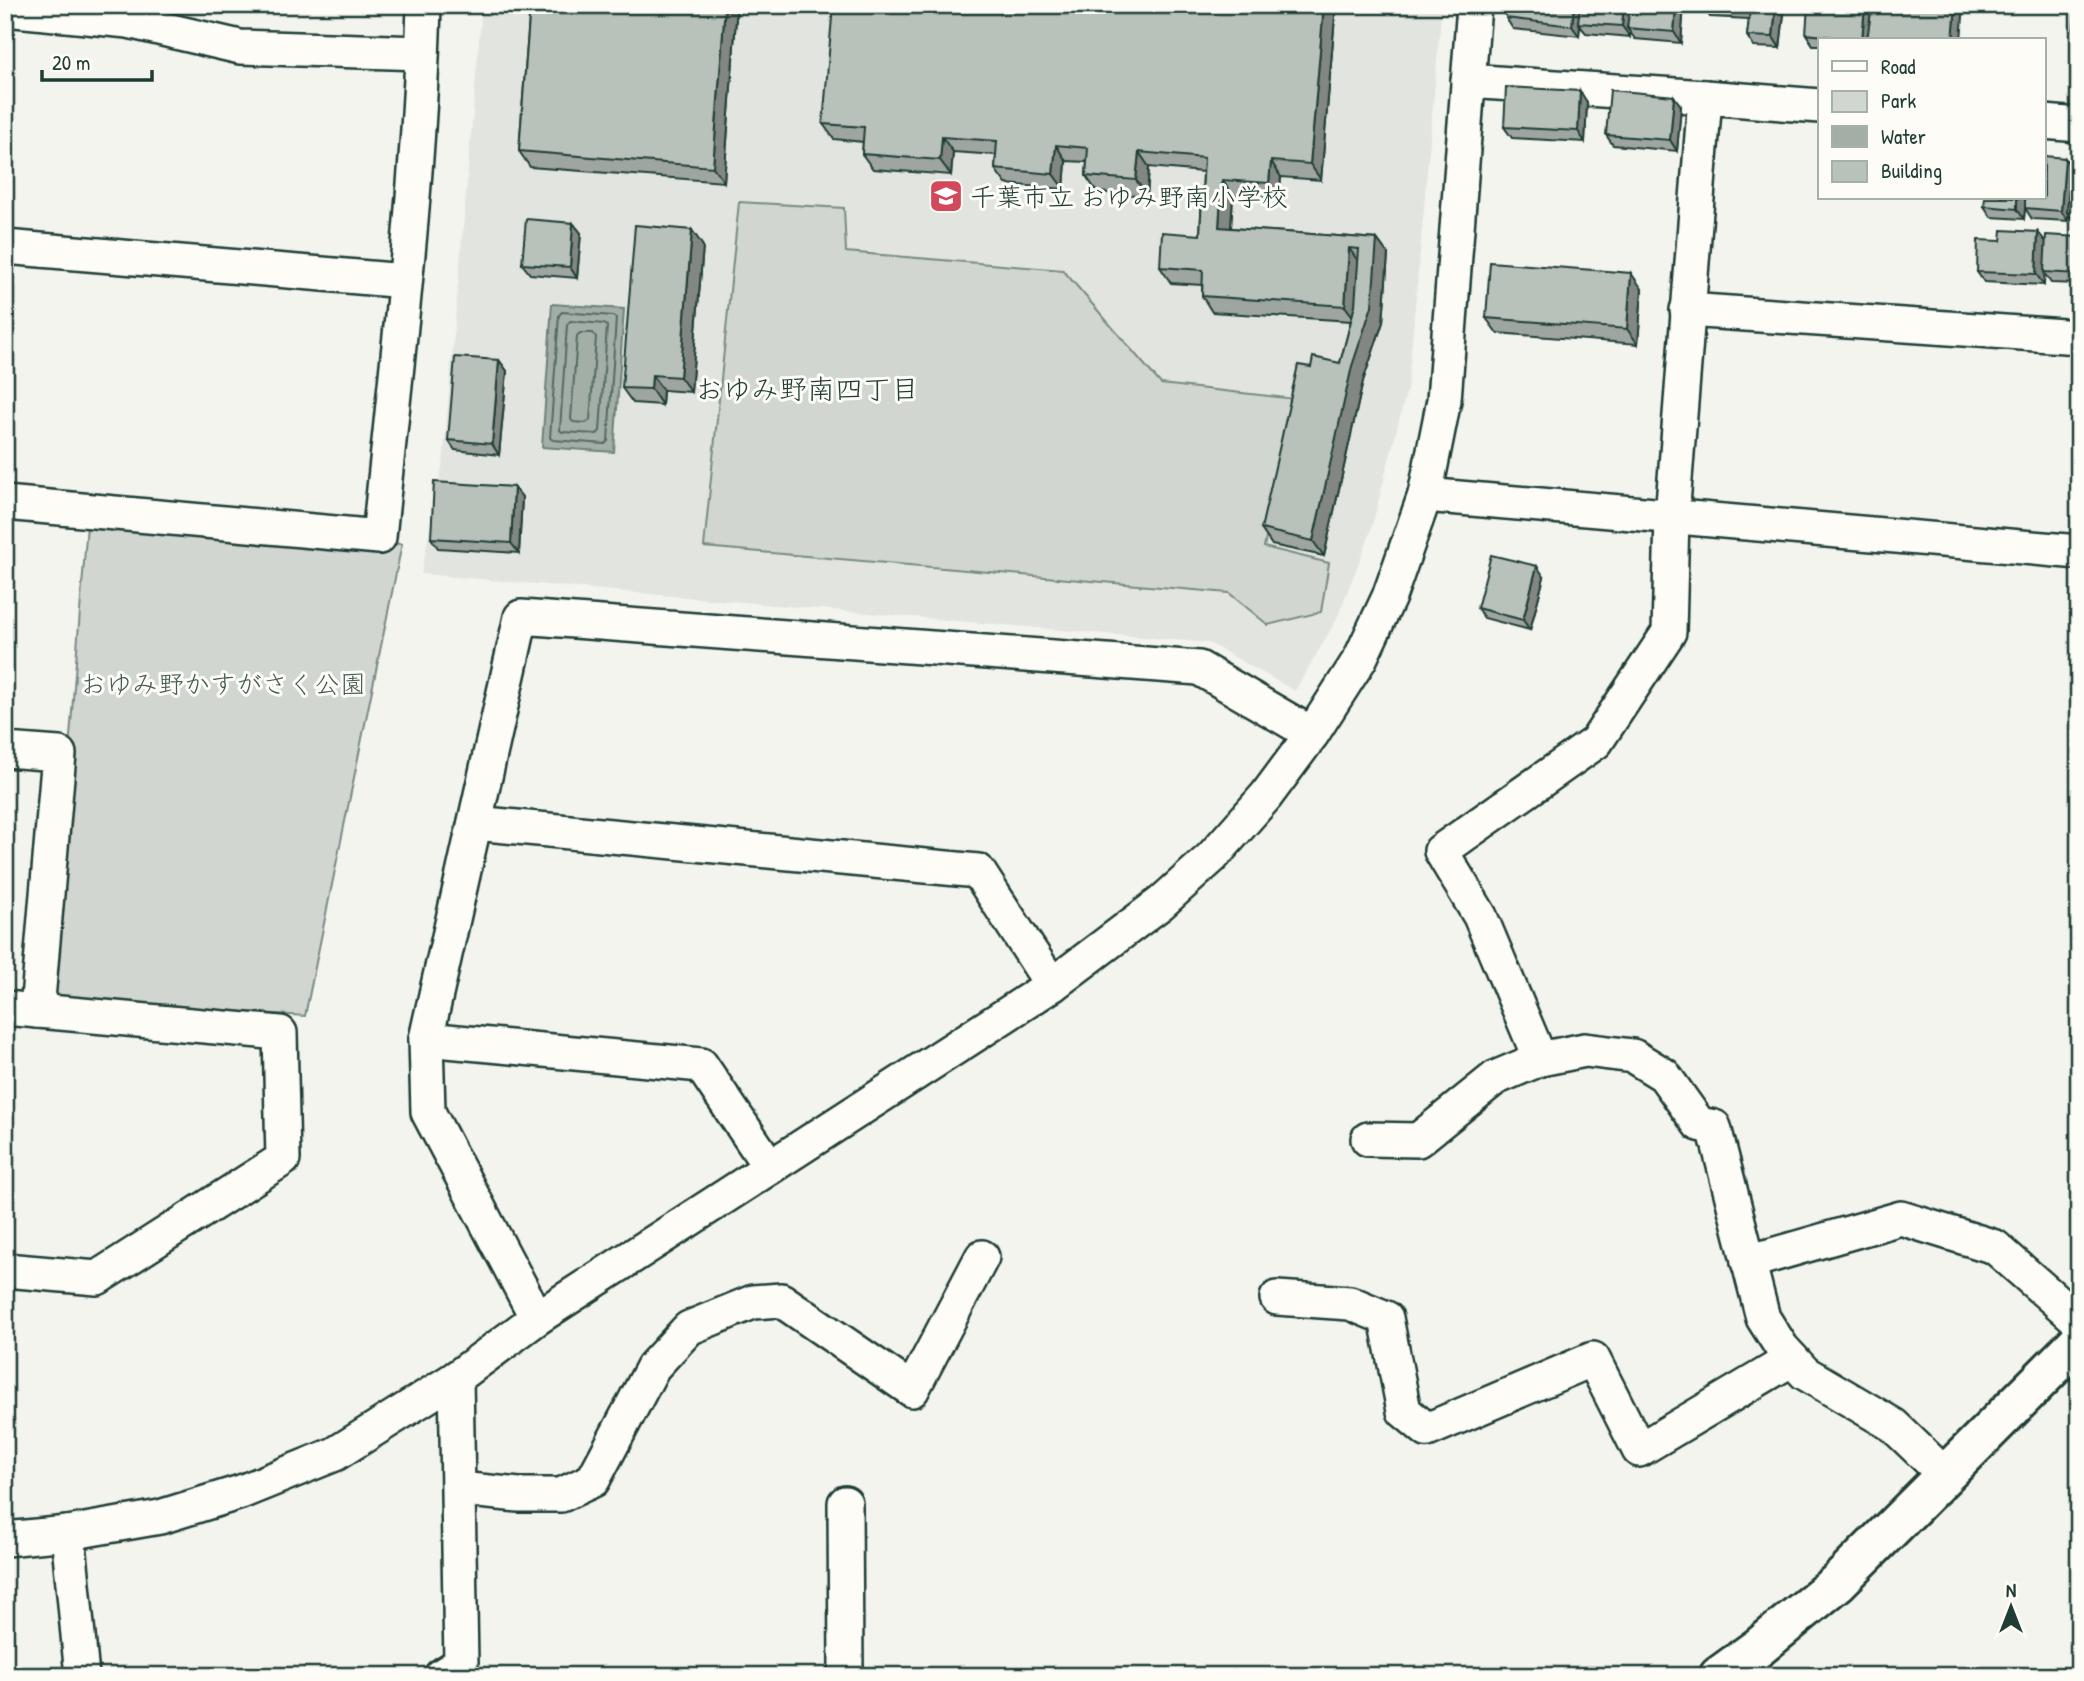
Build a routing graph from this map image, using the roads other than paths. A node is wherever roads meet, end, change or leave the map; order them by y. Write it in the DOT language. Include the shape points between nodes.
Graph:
graph roads {
  1 [pos="424,5"];
  2 [pos="1474,5"];
  3 [pos="5,9"];
  4 [pos="131,13"];
  5 [pos="422,53"];
  6 [pos="1468,81"];
  7 [pos="1705,97"];
  8 [pos="1818,106"];
  9 [pos="2046,122"];
  10 [pos="2079,125"];
  11 [pos="5,247"];
  12 [pos="405,281"];
  13 [pos="1687,310"];
  14 [pos="2079,337"];
  15 [pos="1425,495"];
  16 [pos="5,503"];
  17 [pos="1672,517"];
  18 [pos="2079,552"];
  19 [pos="1312,734"];
  20 [pos="5,750"];
  21 [pos="475,823"];
  22 [pos="1052,985"];
  23 [pos="21,1009"];
  24 [pos="426,1039"];
  25 [pos="1540,1059"];
  26 [pos="1368,1139"];
  27 [pos="770,1167"];
  28 [pos="982,1257"];
  29 [pos="1748,1262"];
  30 [pos="5,1270"];
  31 [pos="1277,1298"];
  32 [pos="537,1318"];
  33 [pos="2079,1321"];
  34 [pos="2079,1341"];
  35 [pos="1792,1359"];
  36 [pos="456,1378"];
  37 [pos="1944,1474"];
  38 [pos="459,1489"];
  39 [pos="845,1503"];
  40 [pos="68,1533"];
  41 [pos="5,1539"];
  42 [pos="461,1672"];
  43 [pos="82,1676"];
  44 [pos="843,1676"];
  45 [pos="1719,1676"];
  1 -- 5 [label="street"];
  2 -- 6 [label="street"];
  3 -- 4 [label="street"];
  4 -- 5 [label="street" via="240,47"];
  5 -- 12 [label="street"];
  6 -- 7 [label="street"];
  6 -- 15 [label="street" via="1444,400"];
  7 -- 8 [label="street"];
  7 -- 13 [label="street"];
  9 -- 10 [label="street"];
  11 -- 12 [label="street"];
  12 -- 16 [label="street" via="379,537"];
  13 -- 14 [label="street"];
  13 -- 17 [label="street"];
  15 -- 17 [label="street"];
  15 -- 19 [label="street" via="1389,597 1360,659"];
  17 -- 18 [label="street"];
  17 -- 25 [label="street" via="1669,632 1596,742 1441,851 1480,916"];
  19 -- 21 [label="street" via="1199,668 521,617"];
  19 -- 22 [label="street" via="1212,857 1161,903"];
  20 -- 23 [label="street" via="59,754"];
  21 -- 22 [label="street" via="978,871"];
  21 -- 24 [label="street"];
  22 -- 27 [label="street"];
  23 -- 30 [label="street" via="280,1034 283,1159 97,1278"];
  24 -- 27 [label="street" via="701,1065"];
  24 -- 32 [label="street" via="428,1112"];
  25 -- 26 [label="street" via="1495,1079 1418,1140"];
  25 -- 29 [label="street" via="1585,1050 1633,1056 1664,1075 1699,1124 1714,1127"];
  27 -- 32 [label="street"];
  28 -- 38 [label="street" via="912,1390 781,1300 753,1302 690,1328 653,1367 593,1480 561,1494"];
  29 -- 33 [label="street" via="1901,1218 1995,1247"];
  29 -- 35 [label="street" via="1763,1318"];
  31 -- 35 [label="street" via="1350,1303 1386,1318 1404,1411 1427,1430 1593,1359 1639,1450"];
  32 -- 36 [label="street"];
  34 -- 37 [label="street"];
  35 -- 37 [label="street" via="1805,1373 1892,1425"];
  36 -- 38 [label="street"];
  36 -- 40 [label="street" via="335,1454 265,1483 160,1517"];
  37 -- 45 [label="street" via="1838,1582"];
  38 -- 42 [label="street"];
  39 -- 44 [label="street"];
  40 -- 41 [label="street"];
  40 -- 43 [label="street"];
}
